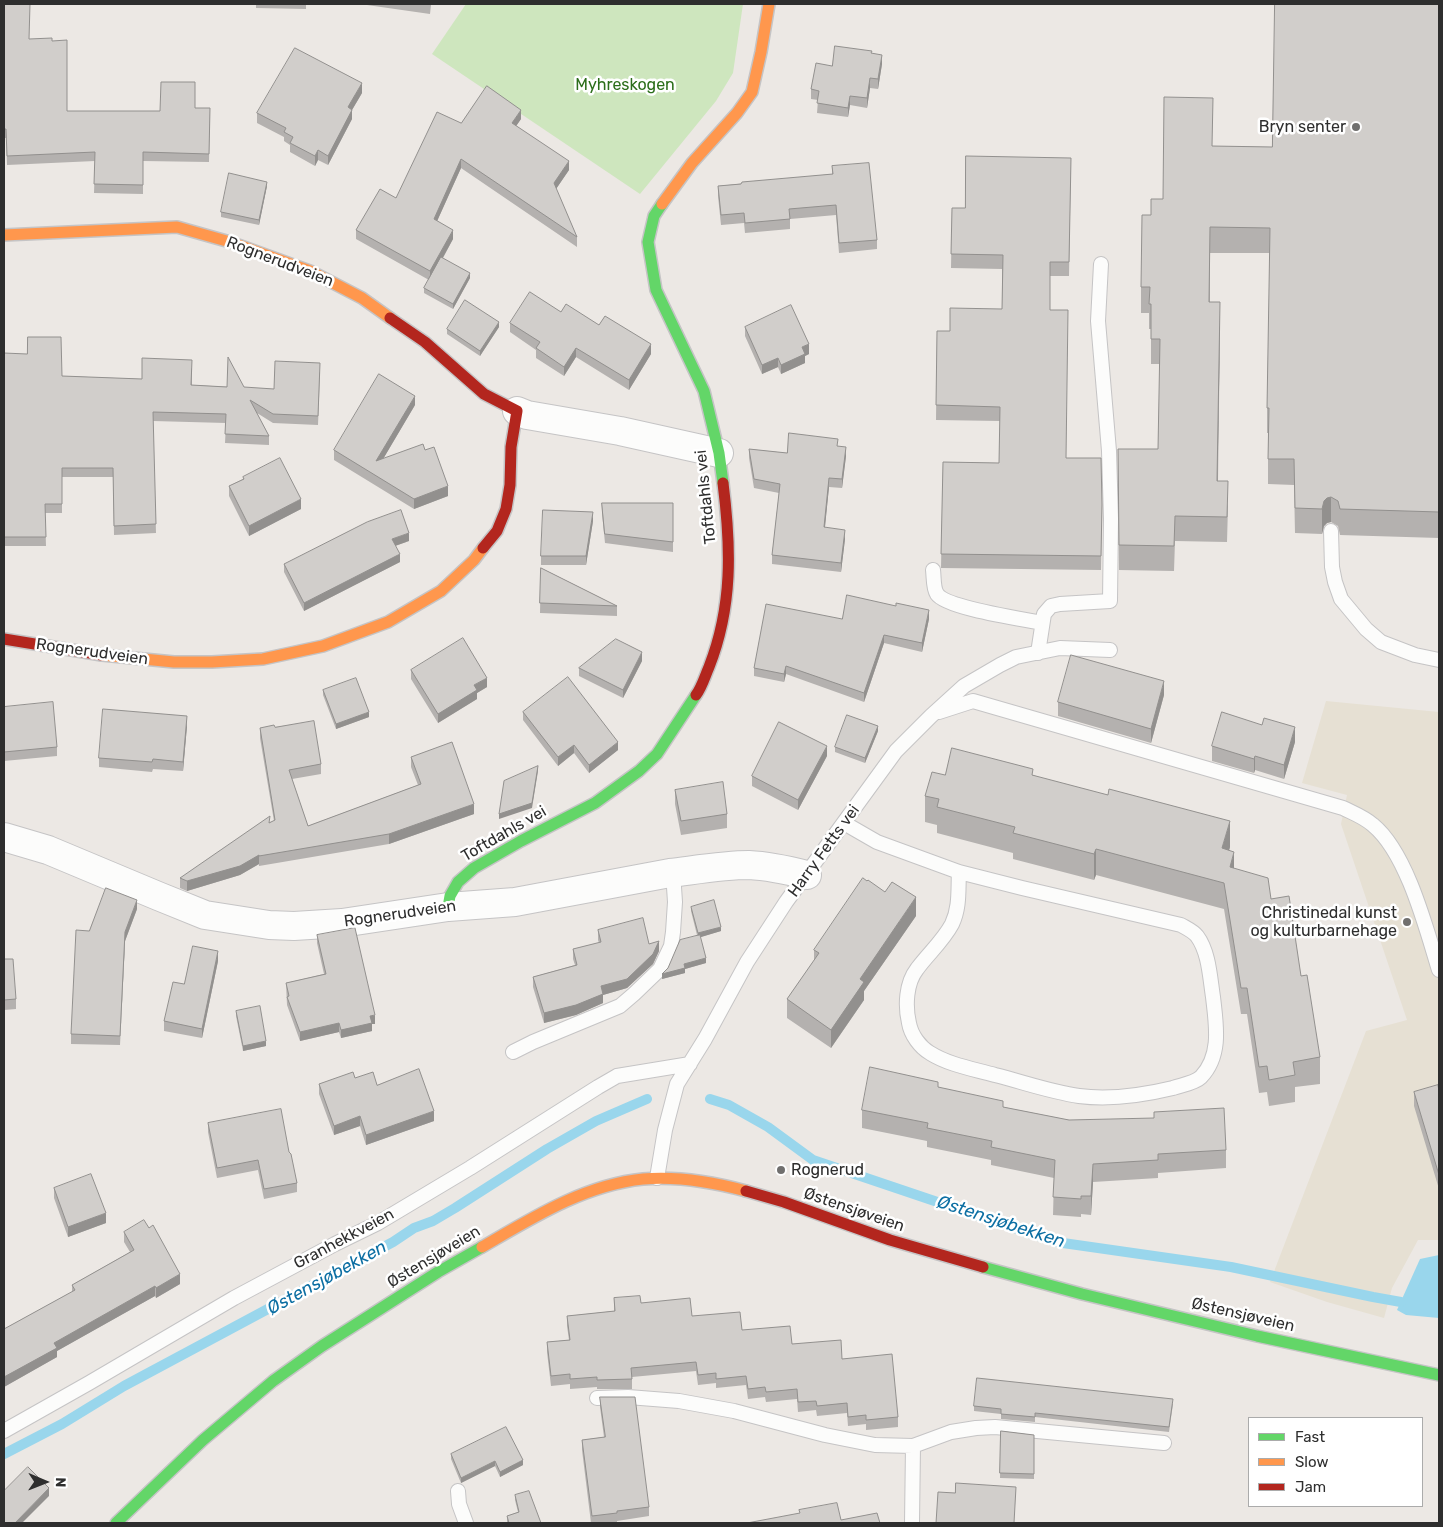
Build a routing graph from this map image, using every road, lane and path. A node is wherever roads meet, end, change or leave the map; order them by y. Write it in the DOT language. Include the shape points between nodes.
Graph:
graph roads {
  1 [pos="768,4"];
  2 [pos="4,235"];
  3 [pos="1101,264"];
  4 [pos="517,411"];
  5 [pos="719,453"];
  6 [pos="1331,531"];
  7 [pos="933,570"];
  8 [pos="1042,623"];
  9 [pos="4,639"];
  10 [pos="1110,650"];
  11 [pos="1038,653"];
  12 [pos="1439,660"];
  13 [pos="931,716"];
  14 [pos="844,823"];
  15 [pos="4,837"];
  16 [pos="959,872"];
  17 [pos="670,873"];
  18 [pos="807,875"];
  19 [pos="448,907"];
  20 [pos="1439,970"];
  21 [pos="513,1052"];
  22 [pos="690,1064"];
  23 [pos="657,1178"];
  24 [pos="1439,1376"];
  25 [pos="596,1398"];
  26 [pos="4,1432"];
  27 [pos="1164,1443"];
  28 [pos="913,1446"];
  29 [pos="458,1491"];
  30 [pos="116,1523"];
  31 [pos="466,1523"];
  32 [pos="912,1523"];
  1 -- 5 [label="street, Toftdahls vei" via="752,92 658,209 648,242 656,290 704,391"];
  2 -- 4 [label="street, Rognerudveien" via="177,227 230,242 310,271 362,298 425,342 484,394"];
  3 -- 8 [label="lane" via="1098,321 1109,451 1110,601 1052,606 1044,614"];
  4 -- 5 [label="street, Rognerudveien"];
  4 -- 9 [label="street, Rognerudveien" via="511,447 510,485 506,509 497,531 474,560 441,591 388,622 323,646 263,659 212,662 114,657"];
  5 -- 19 [label="street, Toftdahls vei" via="728,524 728,591 717,646 699,691 657,754 639,772 595,803 474,868 458,882"];
  6 -- 12 [label="lane" via="1335,582 1341,598 1366,629 1381,642 1414,656"];
  7 -- 8 [label="lane" via="935,590 942,599 983,612"];
  8 -- 11 [label="lane"];
  10 -- 11 [label="lane, Harry Fetts vei" via="1060,648"];
  11 -- 13 [label="lane, Harry Fetts vei" via="1016,657 964,686"];
  13 -- 14 [label="lane, Harry Fetts vei" via="896,752"];
  13 -- 20 [label="lane" via="973,701 1343,808 1362,817 1374,826 1398,857 1419,907"];
  14 -- 16 [label="lane" via="877,842"];
  14 -- 18 [label="lane, Harry Fetts vei"];
  15 -- 19 [label="street, Rognerudveien" via="48,850 205,914 269,925 342,923"];
  16 -- 16 [label="lane" via="958,905 952,924 916,970 909,985 906,1005 909,1024 916,1041 930,1053 953,1063 1080,1096 1148,1093 1200,1078 1210,1064 1217,1034 1208,968 1204,949 1196,934 1181,925"];
  17 -- 18 [label="street, Rognerudveien" via="747,865"];
  17 -- 19 [label="street, Rognerudveien" via="515,902"];
  17 -- 21 [label="lane" via="674,887 674,932 660,969 620,1006"];
  18 -- 22 [label="lane, Harry Fetts vei" via="747,962"];
  22 -- 23 [label="lane, Harry Fetts vei" via="677,1084"];
  22 -- 26 [label="lane, Granhekkveien" via="617,1076 598,1086 378,1223 234,1298"];
  23 -- 24 [label="street, Østensjøveien" via="745,1190 889,1240 1072,1292"];
  23 -- 30 [label="street, Østensjøveien" via="609,1185 566,1201 446,1266 297,1363 176,1464"];
  25 -- 28 [label="lane" via="679,1401 874,1445"];
  27 -- 28 [label="lane" via="995,1427 952,1432"];
  28 -- 32 [label="lane"];
  29 -- 31 [label="lane"];
}
